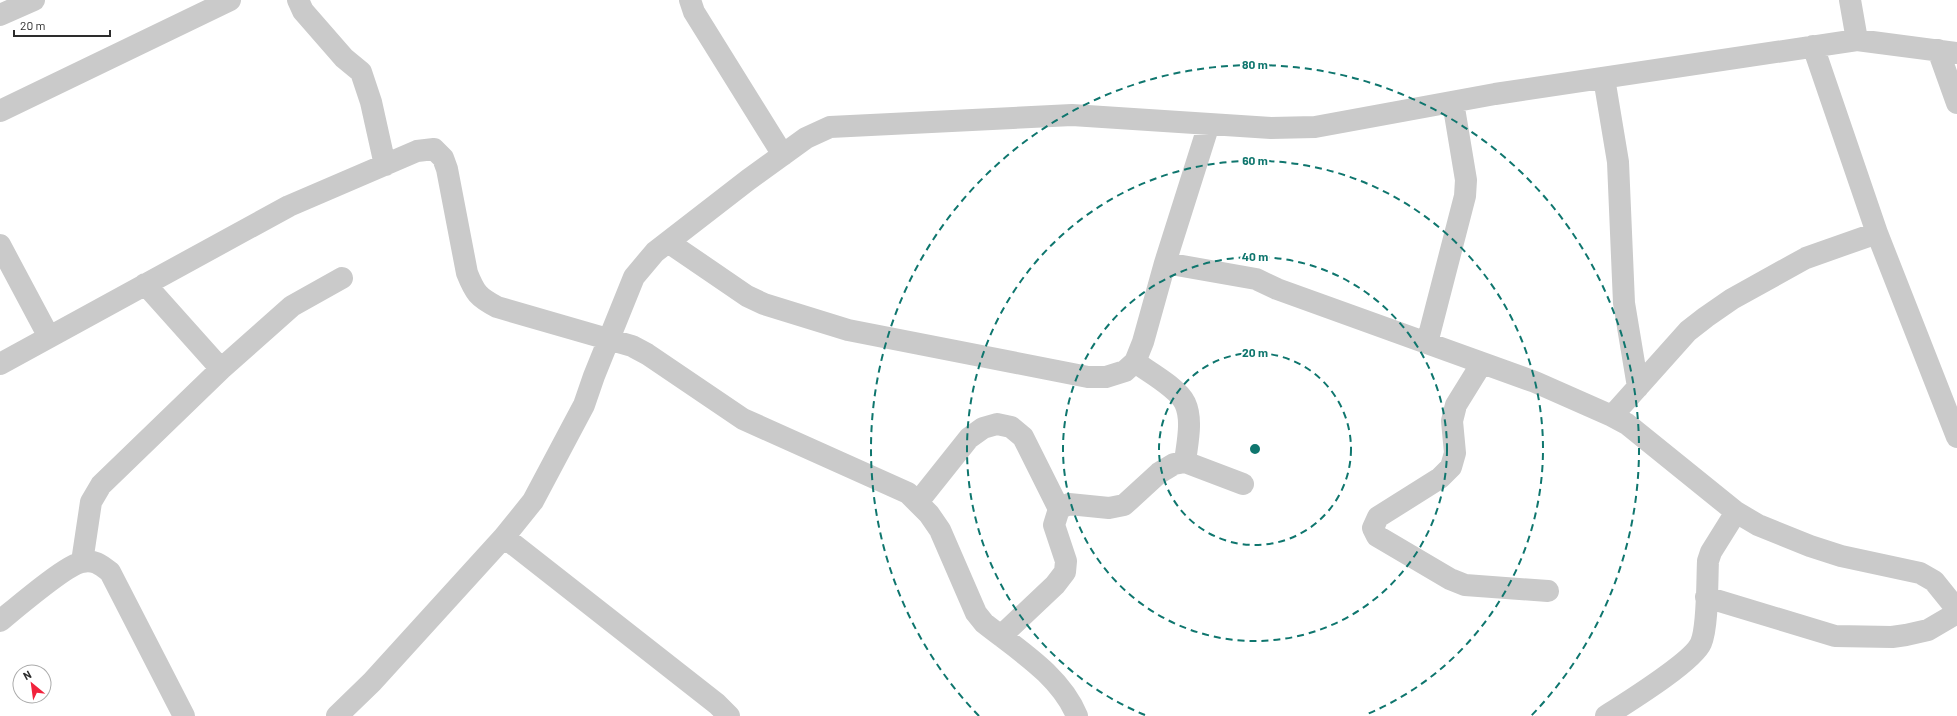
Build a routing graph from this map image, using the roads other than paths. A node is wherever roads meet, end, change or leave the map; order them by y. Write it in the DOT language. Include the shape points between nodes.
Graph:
graph roads {
  1 [pos="34,0"];
  2 [pos="230,0"];
  3 [pos="298,0"];
  4 [pos="690,0"];
  5 [pos="1850,0"];
  6 [pos="0,15"];
  7 [pos="1858,40"];
  8 [pos="1813,46"];
  9 [pos="1947,52"];
  10 [pos="1604,78"];
  11 [pos="1453,102"];
  12 [pos="1957,103"];
  13 [pos="0,111"];
  14 [pos="1210,124"];
  15 [pos="784,154"];
  16 [pos="385,165"];
  17 [pos="1877,233"];
  18 [pos="668,242"];
  19 [pos="0,245"];
  20 [pos="1164,263"];
  21 [pos="342,278"];
  22 [pos="145,284"];
  23 [pos="49,337"];
  24 [pos="609,339"];
  25 [pos="1426,343"];
  26 [pos="1135,362"];
  27 [pos="1482,363"];
  28 [pos="0,364"];
  29 [pos="222,370"];
  30 [pos="1638,387"];
  31 [pos="1612,416"];
  32 [pos="1957,438"];
  33 [pos="1185,462"];
  34 [pos="1242,484"];
  35 [pos="918,502"];
  36 [pos="1059,509"];
  37 [pos="1736,512"];
  38 [pos="504,536"];
  39 [pos="82,562"];
  40 [pos="1548,591"];
  41 [pos="1706,597"];
  42 [pos="1957,605"];
  43 [pos="1957,613"];
  44 [pos="0,621"];
  45 [pos="1001,636"];
  46 [pos="184,716"];
  47 [pos="337,716"];
  48 [pos="729,716"];
  49 [pos="1077,716"];
  50 [pos="1606,716"];
  1 -- 6 [label="street"];
  2 -- 13 [label="street"];
  3 -- 16 [label="street" via="303,11 344,58 361,72 370,96"];
  4 -- 15 [label="street" via="694,12"];
  5 -- 7 [label="street"];
  7 -- 8 [label="street"];
  7 -- 9 [label="street"];
  8 -- 10 [label="street"];
  8 -- 17 [label="street"];
  9 -- 12 [label="street"];
  10 -- 11 [label="street"];
  10 -- 30 [label="street" via="1618,162 1622,284"];
  11 -- 14 [label="street" via="1315,127 1271,128"];
  11 -- 25 [label="street" via="1466,180 1465,196"];
  14 -- 15 [label="street" via="1072,115 849,125 830,127 806,138"];
  14 -- 20 [label="street"];
  15 -- 18 [label="street"];
  16 -- 22 [label="street" via="289,206"];
  16 -- 24 [label="street" via="417,151 434,149 443,158 467,273 473,288 482,299 497,307"];
  17 -- 30 [label="street" via="1806,258 1732,299 1688,331"];
  17 -- 32 [label="street"];
  18 -- 24 [label="street" via="655,252 634,277"];
  18 -- 26 [label="street" via="747,296 764,304 848,330 1088,377 1106,377 1119,373"];
  19 -- 23 [label="street"];
  20 -- 25 [label="street" via="1256,279"];
  20 -- 26 [label="street" via="1143,342"];
  21 -- 29 [label="street" via="292,306"];
  22 -- 23 [label="street"];
  22 -- 29 [label="street"];
  23 -- 28 [label="street"];
  24 -- 35 [label="street" via="647,354 743,419 908,493"];
  24 -- 38 [label="street" via="581,412 533,501"];
  25 -- 27 [label="street"];
  26 -- 33 [label="street" via="1177,392 1185,403 1188,421"];
  27 -- 31 [label="street" via="1535,382"];
  27 -- 40 [label="street" via="1456,405 1452,421 1456,452 1450,467 1440,478 1378,517 1373,528 1377,536 1466,586"];
  29 -- 39 [label="street" via="101,485 91,502"];
  30 -- 31 [label="street"];
  31 -- 37 [label="street" via="1627,424"];
  33 -- 34 [label="street"];
  33 -- 36 [label="street" via="1174,464 1159,472 1124,506 1109,508 1069,504"];
  35 -- 36 [label="street" via="969,438 983,428 997,424 1011,427 1023,437"];
  35 -- 45 [label="street" via="940,530 976,613"];
  36 -- 45 [label="street" via="1054,525 1066,561 1065,572 1055,585"];
  37 -- 41 [label="street" via="1711,552"];
  37 -- 42 [label="street" via="1758,525 1810,546 1841,556 1920,573 1934,581 1951,602"];
  38 -- 47 [label="street" via="372,682"];
  38 -- 48 [label="street"];
  39 -- 44 [label="street" via="64,571"];
  39 -- 46 [label="street" via="97,562 110,572"];
  41 -- 43 [label="street" via="1835,636 1906,636 1928,630"];
  41 -- 50 [label="street" via="1704,629 1696,651 1685,662"];
  45 -- 49 [label="street" via="1050,676 1072,703"];
}
